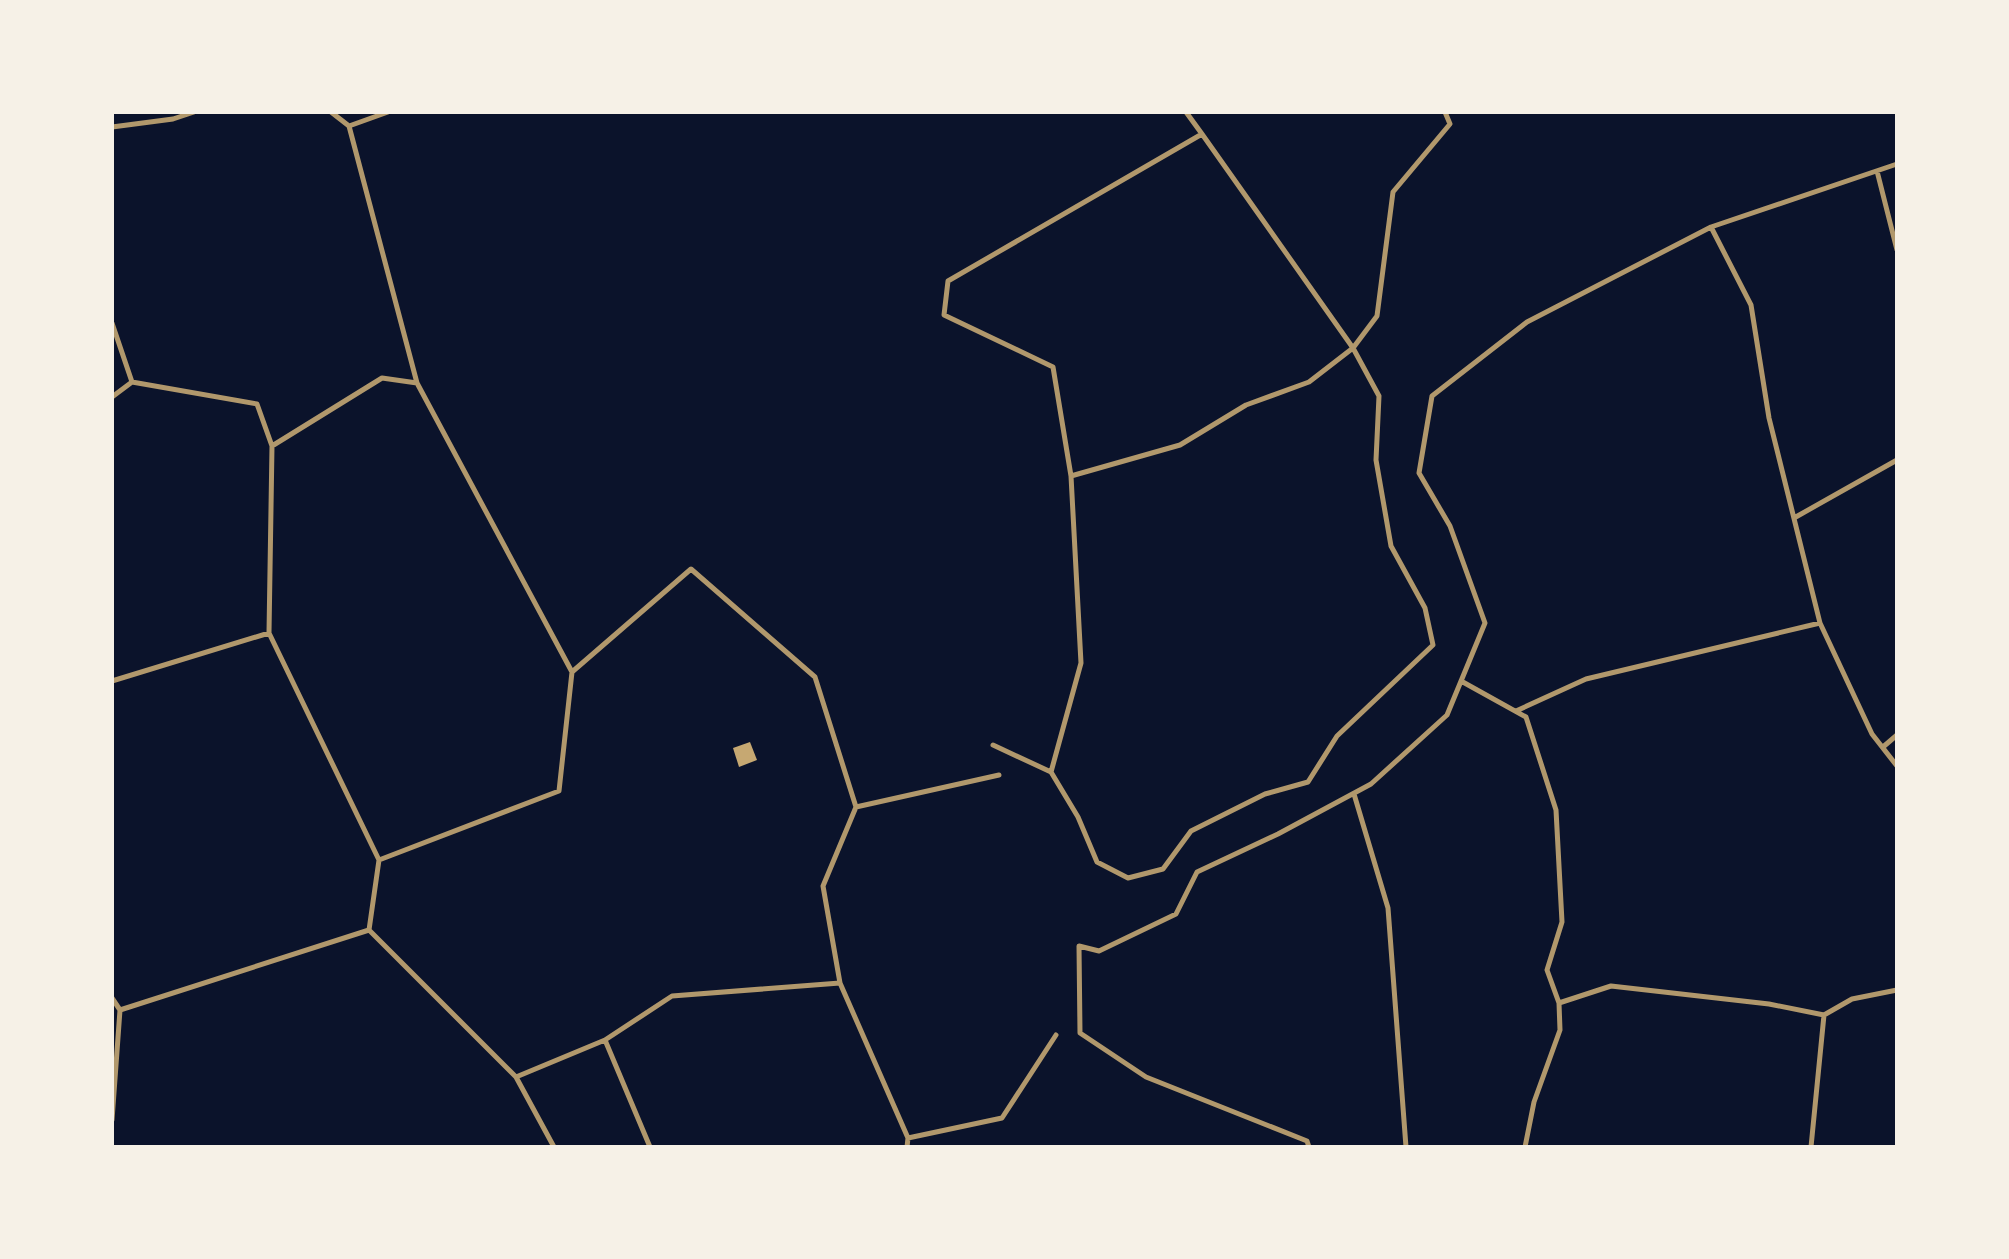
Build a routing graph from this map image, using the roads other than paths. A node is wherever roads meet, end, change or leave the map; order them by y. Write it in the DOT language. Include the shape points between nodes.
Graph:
graph roads {
  1 [pos="194,112"];
  2 [pos="331,112"];
  3 [pos="388,112"];
  4 [pos="1186,112"];
  5 [pos="1445,112"];
  6 [pos="112,127"];
  7 [pos="349,127"];
  8 [pos="1202,134"];
  9 [pos="1897,163"];
  10 [pos="1877,171"];
  11 [pos="1712,227"];
  12 [pos="1897,250"];
  13 [pos="112,323"];
  14 [pos="1353,348"];
  15 [pos="132,383"];
  16 [pos="417,383"];
  17 [pos="112,397"];
  18 [pos="272,446"];
  19 [pos="1897,460"];
  20 [pos="1071,477"];
  21 [pos="1794,518"];
  22 [pos="1820,623"];
  23 [pos="269,632"];
  24 [pos="572,672"];
  25 [pos="112,681"];
  26 [pos="1461,681"];
  27 [pos="1516,711"];
  28 [pos="1897,735"];
  29 [pos="993,745"];
  30 [pos="1882,747"];
  31 [pos="1897,766"];
  32 [pos="1051,772"];
  33 [pos="999,775"];
  34 [pos="1354,794"];
  35 [pos="856,807"];
  36 [pos="379,860"];
  37 [pos="369,930"];
  38 [pos="840,983"];
  39 [pos="1897,990"];
  40 [pos="112,998"];
  41 [pos="1559,1003"];
  42 [pos="120,1010"];
  43 [pos="1824,1015"];
  44 [pos="1056,1035"];
  45 [pos="605,1040"];
  46 [pos="516,1077"];
  47 [pos="112,1120"];
  48 [pos="908,1138"];
  49 [pos="554,1147"];
  50 [pos="650,1147"];
  51 [pos="907,1147"];
  52 [pos="1309,1147"];
  53 [pos="1406,1147"];
  54 [pos="1525,1147"];
  55 [pos="1811,1147"];
  1 -- 6 [label="lane"];
  2 -- 7 [label="lane"];
  3 -- 7 [label="lane"];
  4 -- 8 [label="lane"];
  5 -- 14 [label="lane" via="1450,124 1393,192 1377,316"];
  7 -- 16 [label="lane"];
  8 -- 14 [label="lane"];
  8 -- 20 [label="lane" via="948,281 944,315 1053,367"];
  9 -- 10 [label="lane"];
  10 -- 11 [label="lane"];
  10 -- 12 [label="lane"];
  11 -- 21 [label="lane" via="1751,305 1769,418"];
  11 -- 26 [label="lane" via="1527,321 1432,396 1419,473 1450,526 1485,623"];
  13 -- 15 [label="lane"];
  14 -- 20 [label="lane" via="1308,382 1246,405 1180,445"];
  14 -- 32 [label="lane" via="1379,396 1376,460 1391,547 1425,608 1433,645 1337,736 1308,782 1265,794 1191,831 1163,869 1128,878 1097,862 1078,817"];
  15 -- 17 [label="lane"];
  15 -- 18 [label="lane" via="257,404"];
  16 -- 18 [label="lane" via="382,378"];
  16 -- 24 [label="lane"];
  18 -- 23 [label="lane"];
  19 -- 21 [label="lane"];
  20 -- 32 [label="lane" via="1082,663"];
  21 -- 22 [label="lane"];
  22 -- 27 [label="lane" via="1586,679"];
  22 -- 30 [label="lane"];
  23 -- 25 [label="lane"];
  23 -- 36 [label="lane"];
  24 -- 35 [label="lane" via="691,569 815,677"];
  24 -- 36 [label="lane" via="559,791"];
  26 -- 27 [label="lane"];
  26 -- 34 [label="lane" via="1447,715"];
  27 -- 41 [label="lane" via="1526,717 1556,810 1562,922 1547,970"];
  28 -- 30 [label="lane"];
  29 -- 32 [label="lane"];
  30 -- 31 [label="lane"];
  33 -- 35 [label="lane"];
  34 -- 52 [label="lane" via="1197,872 1176,914 1099,951 1079,946 1080,1033 1146,1077 1307,1142"];
  34 -- 53 [label="lane" via="1388,908"];
  35 -- 38 [label="lane" via="823,886"];
  36 -- 37 [label="lane"];
  37 -- 42 [label="lane"];
  37 -- 46 [label="lane"];
  38 -- 45 [label="lane" via="672,996"];
  38 -- 48 [label="lane"];
  39 -- 43 [label="lane" via="1852,999"];
  40 -- 42 [label="lane"];
  41 -- 43 [label="lane" via="1611,986"];
  41 -- 54 [label="lane" via="1560,1030 1534,1102"];
  42 -- 47 [label="lane"];
  43 -- 55 [label="lane"];
  44 -- 48 [label="lane" via="1002,1118"];
  45 -- 46 [label="lane"];
  45 -- 50 [label="lane"];
  46 -- 49 [label="lane"];
  48 -- 51 [label="lane"];
}
